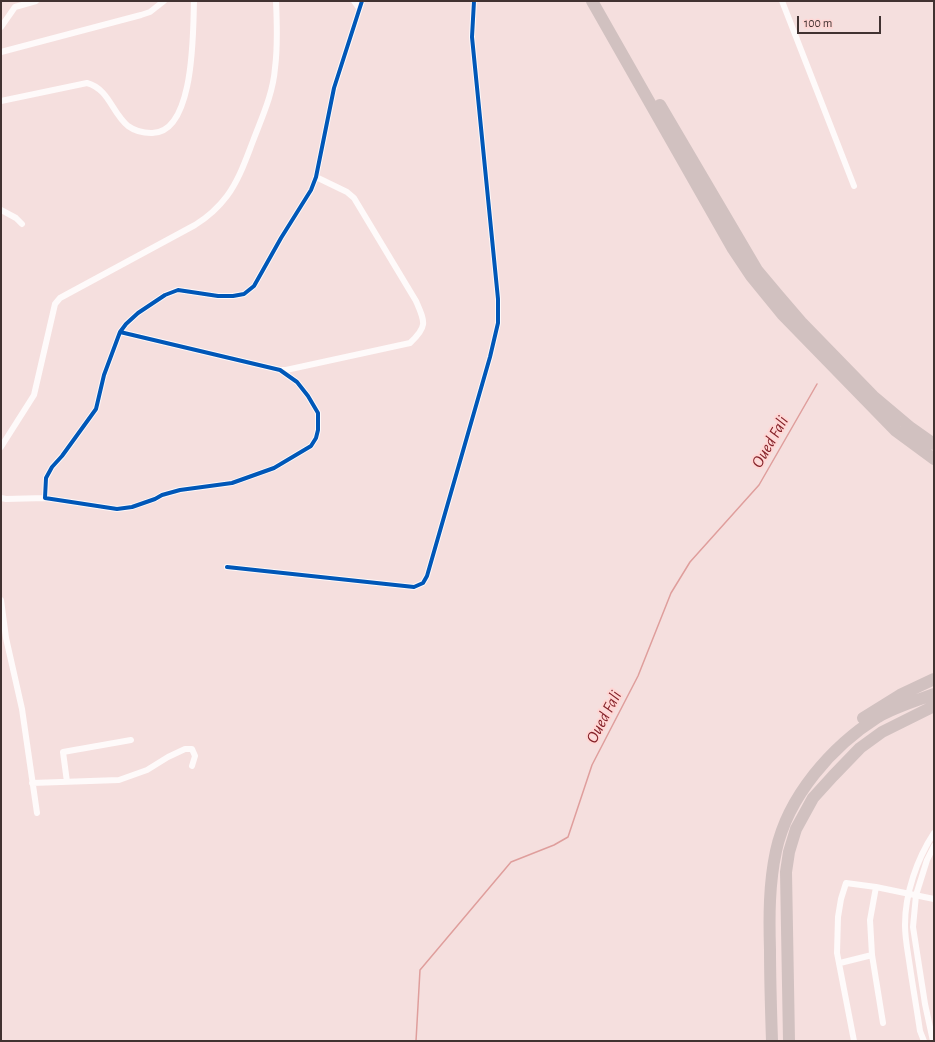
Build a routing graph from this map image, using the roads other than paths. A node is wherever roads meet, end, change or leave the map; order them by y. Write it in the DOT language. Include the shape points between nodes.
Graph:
graph roads {
  1 [pos="36,1"];
  2 [pos="164,1"];
  3 [pos="194,1"];
  4 [pos="276,1"];
  5 [pos="354,1"];
  6 [pos="362,1"];
  7 [pos="474,1"];
  8 [pos="592,1"];
  9 [pos="601,1"];
  10 [pos="782,1"];
  11 [pos="359,8"];
  12 [pos="1,27"];
  13 [pos="1,52"];
  14 [pos="1,100"];
  15 [pos="316,177"];
  16 [pos="854,186"];
  17 [pos="1,210"];
  18 [pos="22,224"];
  19 [pos="120,332"];
  20 [pos="280,370"];
  21 [pos="891,412"];
  22 [pos="934,444"];
  23 [pos="1,447"];
  24 [pos="934,449"];
  25 [pos="934,459"];
  26 [pos="1,498"];
  27 [pos="45,498"];
  28 [pos="227,566"];
  29 [pos="1,600"];
  30 [pos="4,638"];
  31 [pos="934,679"];
  32 [pos="934,694"];
  33 [pos="934,706"];
  34 [pos="131,740"];
  35 [pos="192,766"];
  36 [pos="67,782"];
  37 [pos="808,782"];
  38 [pos="32,783"];
  39 [pos="37,813"];
  40 [pos="934,833"];
  41 [pos="934,846"];
  42 [pos="876,887"];
  43 [pos="909,894"];
  44 [pos="916,896"];
  45 [pos="934,899"];
  46 [pos="872,955"];
  47 [pos="840,963"];
  48 [pos="883,1023"];
  49 [pos="932,1029"];
  50 [pos="920,1031"];
  51 [pos="772,1041"];
  52 [pos="789,1041"];
  53 [pos="854,1041"];
  54 [pos="924,1041"];
  55 [pos="933,1041"];
  1 -- 12 [label="street" via="15,7"];
  2 -- 13 [label="street" via="150,12 141,15"];
  3 -- 14 [label="street" via="188,85 175,117 161,132 143,133 128,126 98,88 87,83"];
  4 -- 23 [label="street" via="277,40 271,96 247,156 227,195 210,216 196,225 60,298 55,304 34,395"];
  5 -- 11 [label="street"];
  6 -- 11 [label="street"];
  7 -- 28 [label="street" via="472,37 498,298 498,323 427,576 423,583 414,587"];
  8 -- 25 [label="highway" via="733,249 751,276 782,314 865,401 896,431"];
  9 -- 21 [label="highway" via="757,270 801,322"];
  10 -- 16 [label="street"];
  11 -- 15 [label="street" via="334,88"];
  15 -- 19 [label="street" via="311,190 254,286 244,294 232,296 178,290 138,313"];
  15 -- 20 [label="street" via="354,198 416,301 424,319 421,333 410,343"];
  17 -- 18 [label="street"];
  19 -- 20 [label="street"];
  19 -- 27 [label="street" via="104,376 96,409 52,467 46,478"];
  20 -- 27 [label="street" via="297,382 308,396 318,413 318,430 311,446 274,468 232,483 180,490 132,507 117,509"];
  21 -- 22 [label="highway"];
  21 -- 24 [label="highway" via="902,425"];
  26 -- 27 [label="street"];
  29 -- 30 [label="street"];
  30 -- 38 [label="street" via="22,709"];
  31 -- 37 [label="highway" via="900,695 855,724 821,758"];
  32 -- 37 [label="highway" via="879,717 863,728 836,750"];
  33 -- 52 [label="highway" via="882,732 860,748 813,798 796,829 786,872"];
  34 -- 36 [label="street" via="63,752"];
  35 -- 36 [label="street" via="195,756 192,749 185,749 147,770 119,780"];
  36 -- 38 [label="street"];
  37 -- 51 [label="highway" via="782,831 774,866 769,910"];
  38 -- 39 [label="street"];
  40 -- 43 [label="street" via="921,856"];
  41 -- 44 [label="street"];
  42 -- 43 [label="street"];
  42 -- 46 [label="street" via="870,920"];
  42 -- 47 [label="street" via="846,883 838,917 837,953"];
  43 -- 44 [label="street"];
  43 -- 50 [label="street" via="905,926"];
  44 -- 45 [label="street"];
  44 -- 49 [label="street" via="913,927"];
  46 -- 47 [label="street"];
  46 -- 48 [label="street"];
  47 -- 53 [label="street"];
  49 -- 50 [label="street"];
  49 -- 55 [label="street"];
  50 -- 54 [label="street"];
}
